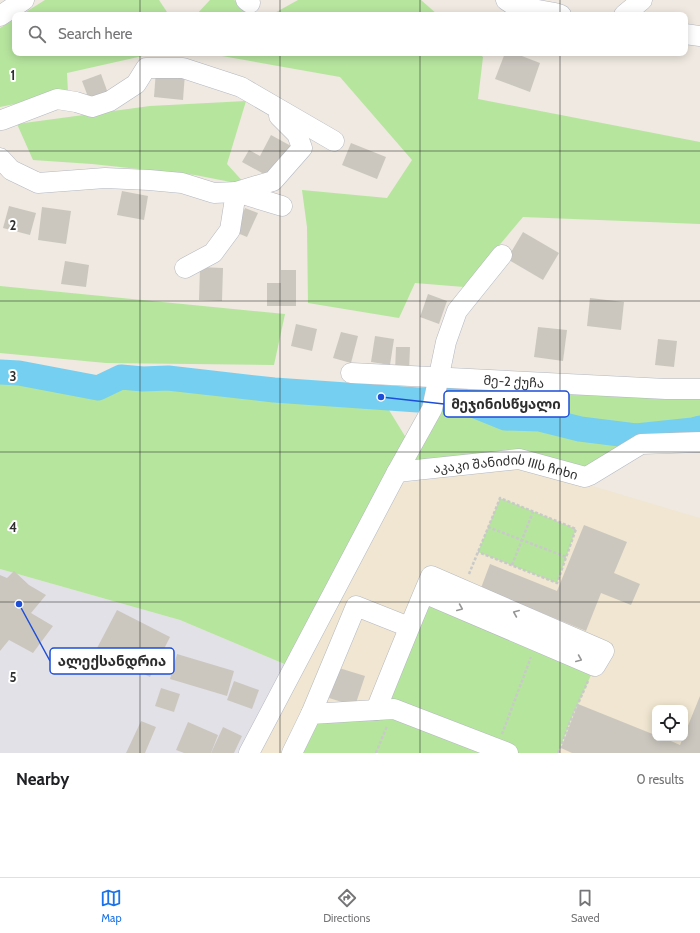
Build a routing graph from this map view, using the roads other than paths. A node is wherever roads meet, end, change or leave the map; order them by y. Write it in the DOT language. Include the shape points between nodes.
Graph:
graph roads {
  1 [pos="24,0"];
  2 [pos="506,0"];
  3 [pos="642,0"];
  4 [pos="549,12"];
  5 [pos="628,12"];
  6 [pos="0,16"];
  7 [pos="688,34"];
  8 [pos="700,36"];
  9 [pos="264,100"];
  10 [pos="0,120"];
  11 [pos="334,141"];
  12 [pos="0,158"];
  13 [pos="236,192"];
  14 [pos="282,206"];
  15 [pos="502,255"];
  16 [pos="185,268"];
  17 [pos="351,374"];
  18 [pos="438,381"];
  19 [pos="700,389"];
  20 [pos="700,442"];
  21 [pos="397,472"];
  22 [pos="424,593"];
  23 [pos="409,627"];
  24 [pos="376,710"];
  25 [pos="311,714"];
  26 [pos="502,751"];
  27 [pos="249,753"];
  28 [pos="292,753"];
  1 -- 6 [label="street"];
  2 -- 4 [label="street" via="515,6"];
  3 -- 5 [label="street"];
  7 -- 8 [label="street"];
  9 -- 10 [label="street" via="241,87 183,68 146,68 136,84 110,102 92,107 57,99"];
  9 -- 11 [label="street"];
  9 -- 13 [label="street" via="297,134 302,148 273,182"];
  12 -- 13 [label="street" via="11,170 38,183 105,178 182,183 214,193"];
  13 -- 14 [label="street"];
  13 -- 16 [label="street" via="230,230 213,253"];
  15 -- 18 [label="street" via="457,311 446,342"];
  17 -- 18 [label="street, მე-2 ქუჩა"];
  18 -- 19 [label="street, მე-2 ქუჩა"];
  18 -- 21 [label="street" via="432,409"];
  20 -- 21 [label="street, აკაკი შანიძის IIIს ჩიხი" via="641,444 585,477 519,459"];
  21 -- 27 [label="street"];
  22 -- 22 [label="street, one-way" via="595,666 604,651 431,576"];
  22 -- 23 [label="street"];
  23 -- 24 [label="street"];
  23 -- 25 [label="street" via="356,606"];
  24 -- 25 [label="street"];
  24 -- 26 [label="street" via="394,709"];
  25 -- 28 [label="street"];
}
